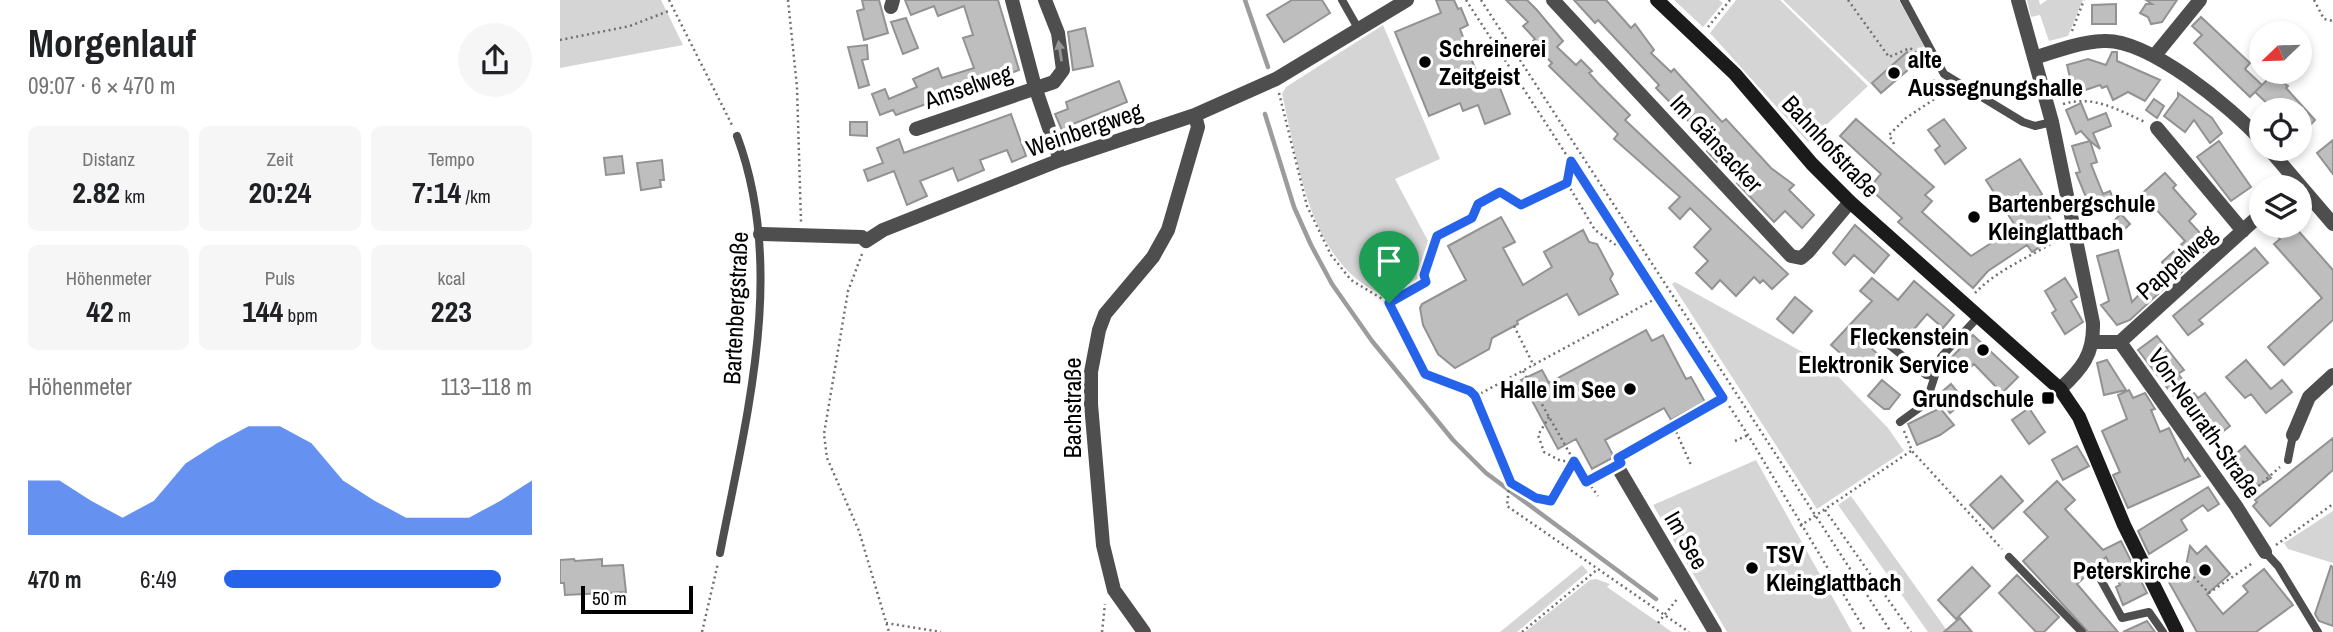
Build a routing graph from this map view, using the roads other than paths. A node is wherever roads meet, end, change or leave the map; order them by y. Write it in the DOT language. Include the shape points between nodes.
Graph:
graph roads {
  1 [pos="1012,0"];
  2 [pos="1045,0"];
  3 [pos="1342,0"];
  4 [pos="1407,0"];
  5 [pos="1553,0"];
  6 [pos="1657,0"];
  7 [pos="1904,0"];
  8 [pos="2018,0"];
  9 [pos="2200,0"];
  10 [pos="1359,30"];
  11 [pos="2155,54"];
  12 [pos="2034,58"];
  13 [pos="1035,87"];
  14 [pos="1195,115"];
  15 [pos="2050,115"];
  16 [pos="2249,126"];
  17 [pos="2157,128"];
  18 [pos="916,129"];
  19 [pos="737,136"];
  20 [pos="1060,160"];
  21 [pos="1850,202"];
  22 [pos="2312,202"];
  23 [pos="2333,224"];
  24 [pos="2249,225"];
  25 [pos="2243,231"];
  26 [pos="760,234"];
  27 [pos="1980,316"];
  28 [pos="2094,342"];
  29 [pos="2120,342"];
  30 [pos="1888,344"];
  31 [pos="2333,375"];
  32 [pos="1934,376"];
  33 [pos="2060,389"];
  34 [pos="1902,426"];
  35 [pos="2293,435"];
  36 [pos="2288,460"];
  37 [pos="1618,468"];
  38 [pos="2266,552"];
  39 [pos="720,553"];
  40 [pos="2010,557"];
  41 [pos="2101,580"];
  42 [pos="2171,631"];
  43 [pos="1144,632"];
  44 [pos="1716,632"];
  45 [pos="2082,632"];
  46 [pos="2318,632"];
  1 -- 13 [label="street"];
  13 -- 2 [label="street, Amselweg, one-way" via="1054,82 1063,70 1058,33"];
  3 -- 10 [label="lane"];
  4 -- 10 [label="street, Weinbergweg"];
  5 -- 21 [label="street, Im Gänsacker" via="1791,256 1801,258 1808,252"];
  6 -- 21 [label="main road, Bahnhofstraße" via="1735,74"];
  7 -- 15 [label="lane" via="1944,74 2023,122 2035,126"];
  8 -- 12 [label="street"];
  9 -- 11 [label="street"];
  10 -- 14 [label="street, Weinbergweg" via="1276,79"];
  11 -- 12 [label="street" via="2105,40"];
  11 -- 16 [label="street"];
  12 -- 15 [label="street"];
  13 -- 18 [label="street, Amselweg"];
  13 -- 20 [label="street"];
  14 -- 20 [label="street, Weinbergweg"];
  14 -- 43 [label="street, Bachstraße" via="1198,127 1168,230 1153,257 1105,314 1094,349 1091,404 1102,545 1114,590"];
  15 -- 28 [label="street" via="2090,302"];
  17 -- 25 [label="street"];
  19 -- 26 [label="lane, Bartenbergstraße" via="752,182"];
  20 -- 26 [label="street, Weinbergweg" via="883,230 866,241 862,237"];
  21 -- 27 [label="main road, Bahnhofstraße"];
  22 -- 23 [label="street"];
  24 -- 25 [label="street, Pappelweg"];
  25 -- 29 [label="street, Pappelweg"];
  26 -- 39 [label="lane, Bartenbergstraße" via="754,366"];
  27 -- 32 [label="lane" via="1941,357"];
  27 -- 33 [label="main road, Bahnhofstraße"];
  28 -- 29 [label="street, Von-Neurath-Straße"];
  28 -- 33 [label="street" via="2087,361"];
  29 -- 38 [label="street, Von-Neurath-Straße"];
  30 -- 32 [label="lane" via="1926,375"];
  31 -- 35 [label="street" via="2309,397"];
  32 -- 34 [label="lane" via="1926,403"];
  33 -- 42 [label="main road, Bahnhofstraße" via="2079,417"];
  35 -- 36 [label="lane"];
  37 -- 44 [label="street, Im See"];
  38 -- 46 [label="lane"];
  40 -- 45 [label="lane"];
  41 -- 42 [label="lane" via="2122,618 2149,612"];
}
